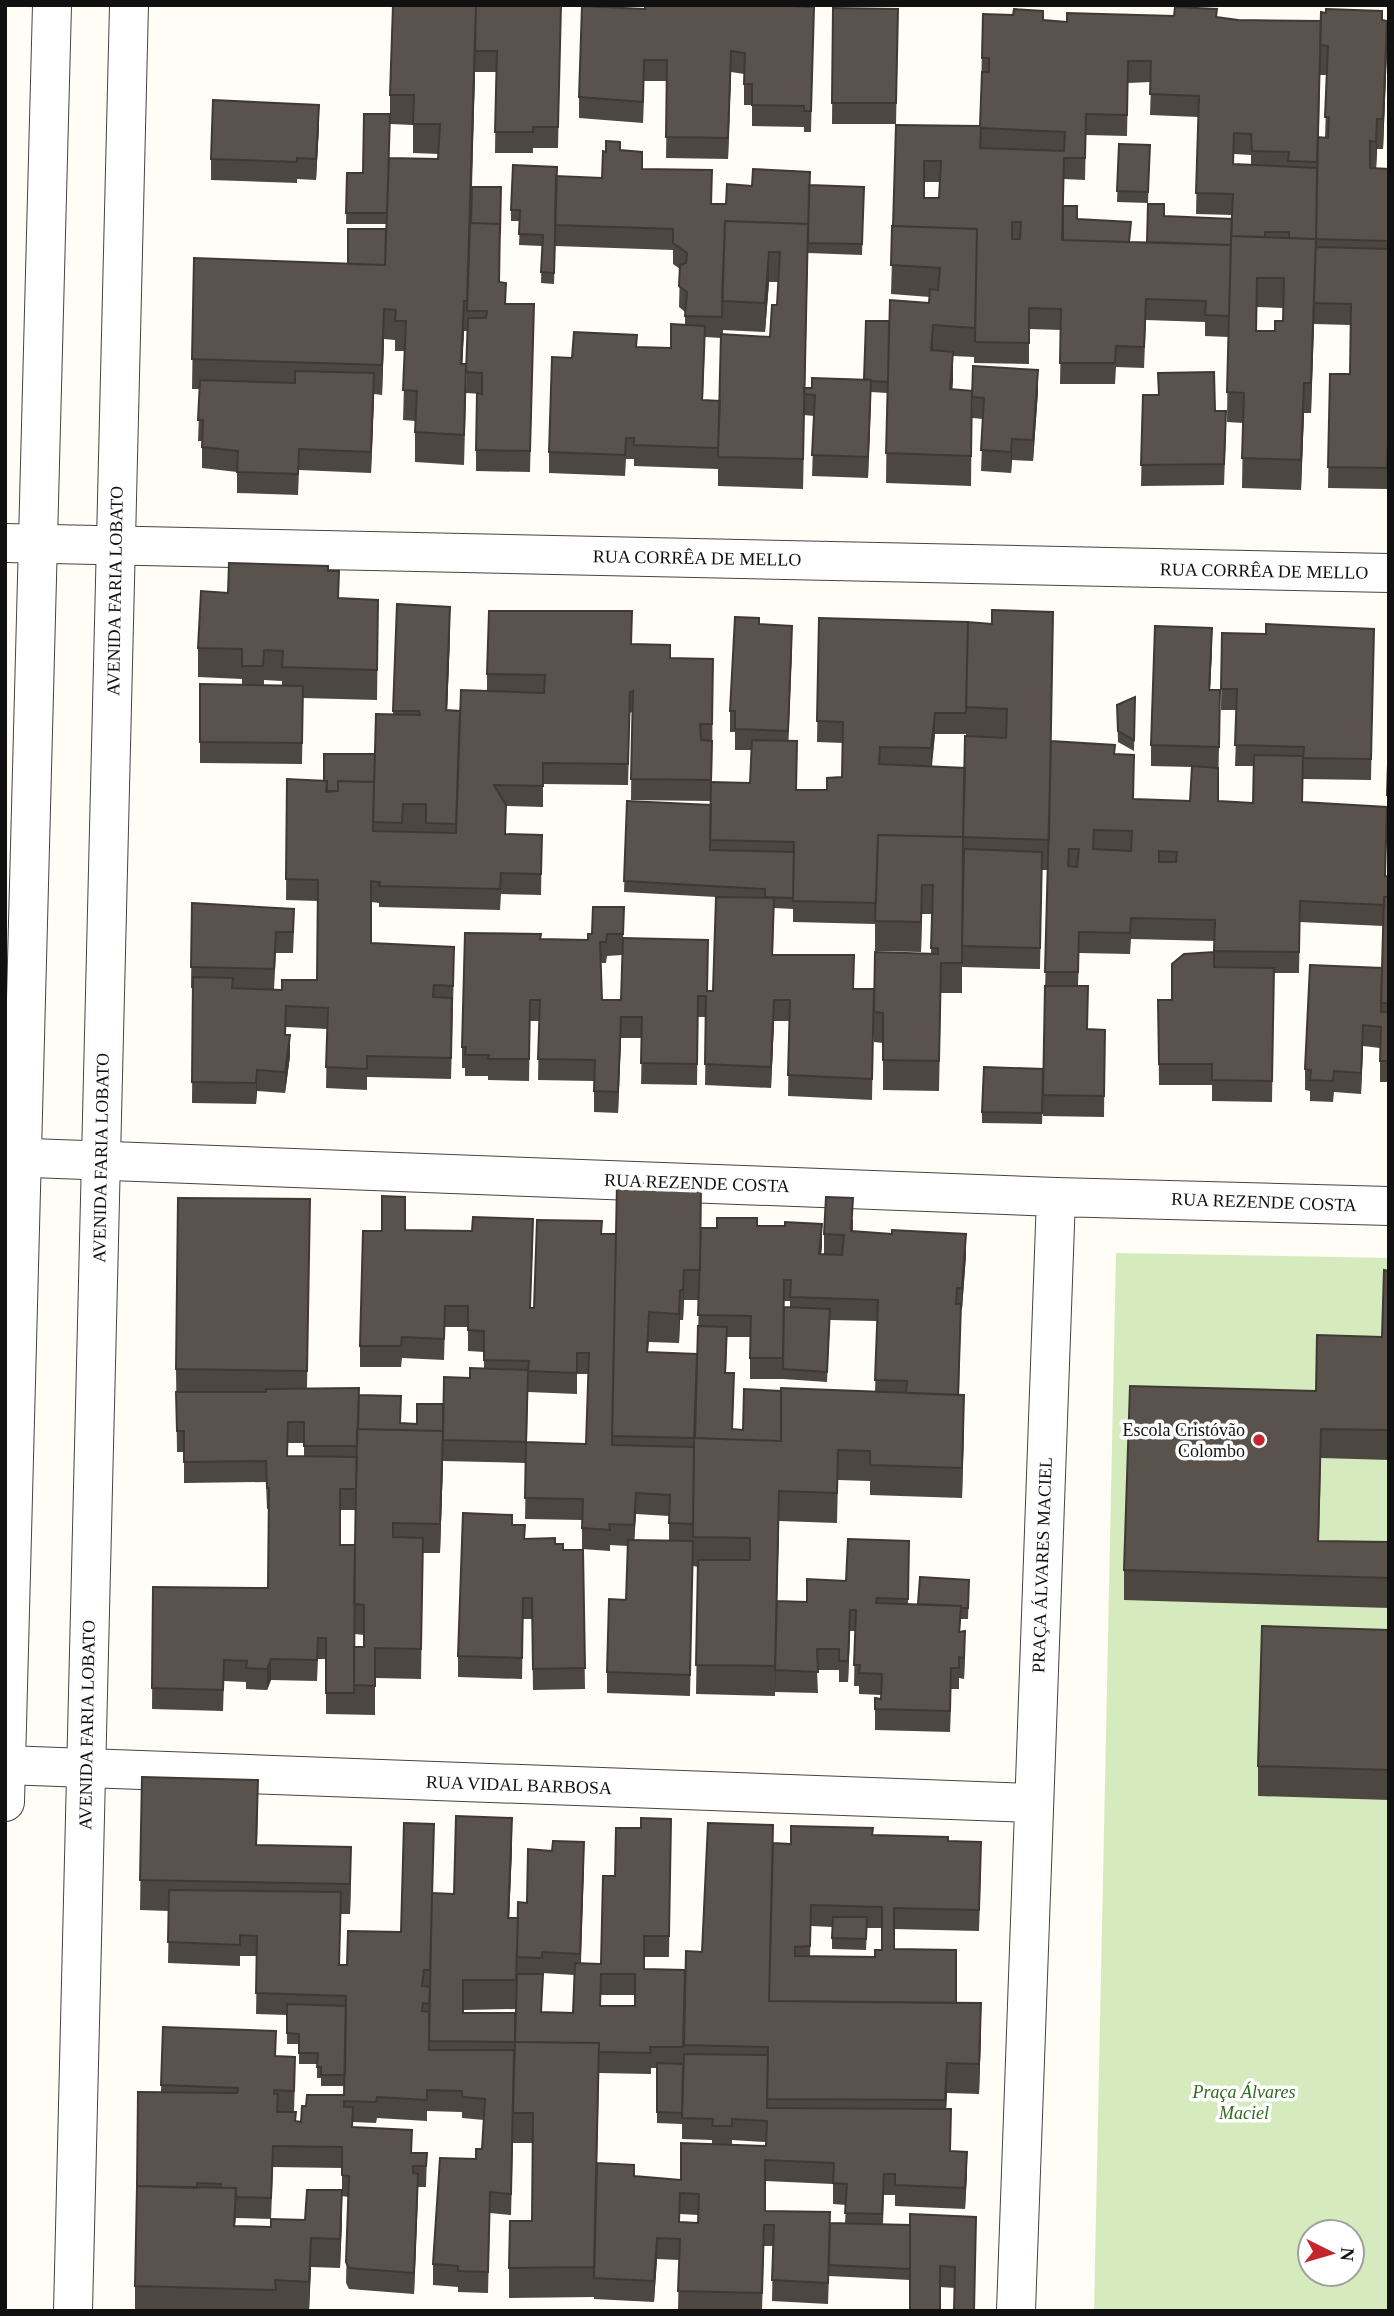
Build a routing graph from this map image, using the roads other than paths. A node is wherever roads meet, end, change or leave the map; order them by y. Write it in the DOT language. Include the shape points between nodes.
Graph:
graph roads {
  1 [pos="52,5"];
  2 [pos="129,5"];
  3 [pos="22,544"];
  4 [pos="116,546"];
  5 [pos="1389,573"];
  6 [pos="13,1157"];
  7 [pos="100,1160"];
  8 [pos="1056,1197"];
  9 [pos="1389,1206"];
  10 [pos="86,1769"];
  11 [pos="6,1777"];
  12 [pos="1034,1803"];
  13 [pos="73,2311"];
  14 [pos="1016,2311"];
  1 -- 3 [label="street"];
  2 -- 4 [label="street, AVENIDA FARIA LOBATO"];
  3 -- 4 [label="street, RUA CORRÊA DE MELLO"];
  3 -- 6 [label="street"];
  4 -- 5 [label="street, RUA CORRÊA DE MELLO"];
  4 -- 7 [label="street, AVENIDA FARIA LOBATO"];
  6 -- 7 [label="street, RUA REZENDE COSTA"];
  6 -- 11 [label="street"];
  7 -- 8 [label="street, RUA REZENDE COSTA"];
  7 -- 10 [label="street, AVENIDA FARIA LOBATO"];
  8 -- 9 [label="street, RUA REZENDE COSTA"];
  8 -- 12 [label="street, PRAÇA ÁLVARES MACIEL"];
  10 -- 11 [label="street, RUA VIDAL BARBOSA"];
  10 -- 12 [label="street, RUA VIDAL BARBOSA"];
  10 -- 13 [label="street, AVENIDA FARIA LOBATO"];
  12 -- 14 [label="street, PRAÇA ÁLVARES MACIEL"];
}
